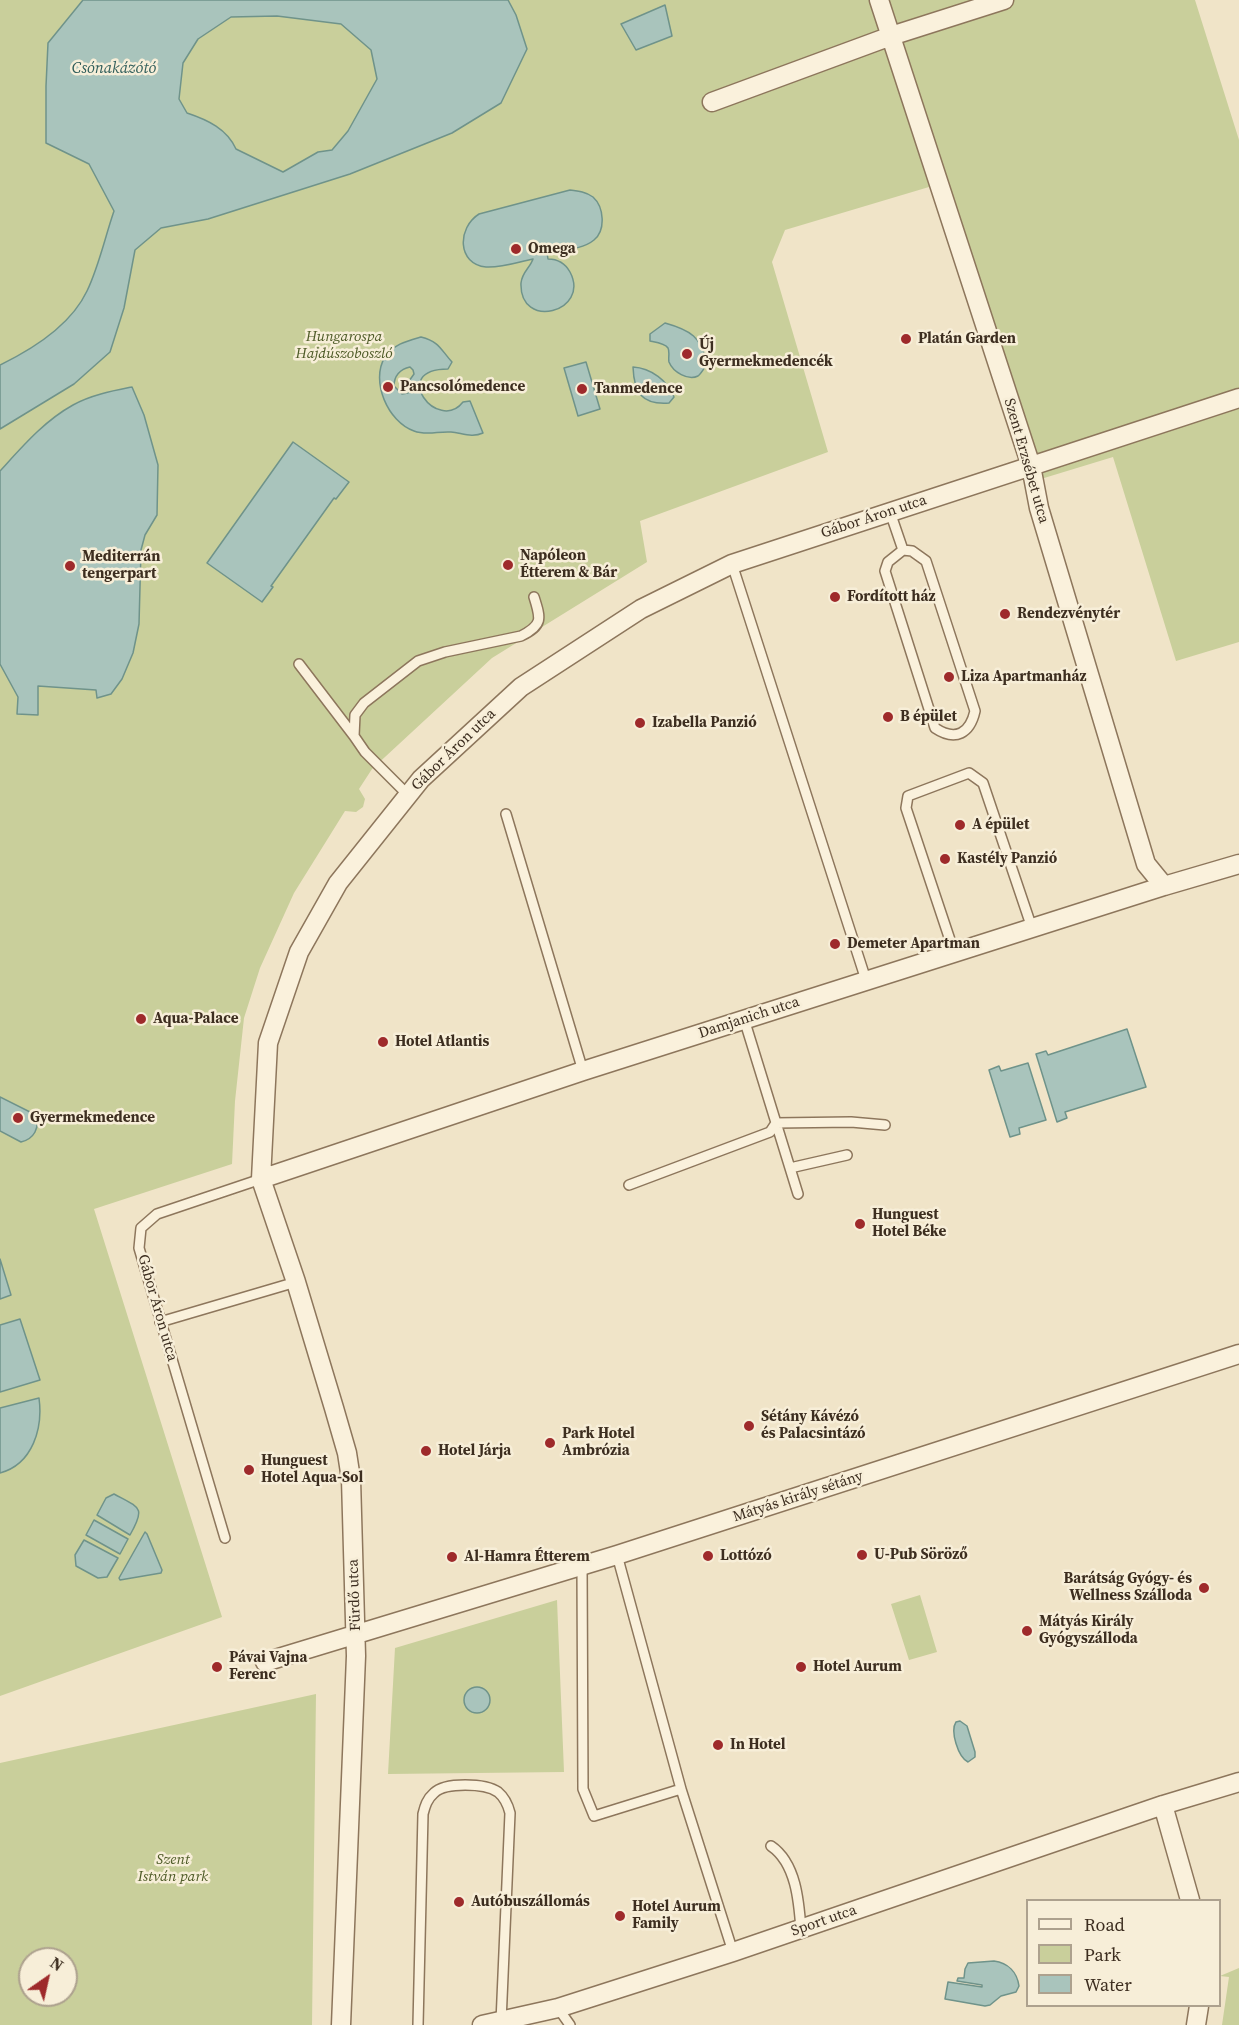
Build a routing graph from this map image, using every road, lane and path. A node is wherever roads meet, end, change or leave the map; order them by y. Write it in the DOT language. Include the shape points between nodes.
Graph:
graph roads {
  1 [pos="879,0"];
  2 [pos="1004,0"];
  3 [pos="891,36"];
  4 [pos="712,102"];
  5 [pos="1239,398"];
  6 [pos="1031,466"];
  7 [pos="890,512"];
  8 [pos="903,550"];
  9 [pos="732,564"];
  10 [pos="534,597"];
  11 [pos="299,664"];
  12 [pos="354,736"];
  13 [pos="408,795"];
  14 [pos="506,814"];
  15 [pos="1239,864"];
  16 [pos="1164,886"];
  17 [pos="1032,928"];
  18 [pos="954,952"];
  19 [pos="866,980"];
  20 [pos="744,1019"];
  21 [pos="583,1071"];
  22 [pos="776,1124"];
  23 [pos="885,1125"];
  24 [pos="847,1155"];
  25 [pos="790,1168"];
  26 [pos="261,1179"];
  27 [pos="629,1185"];
  28 [pos="798,1194"];
  29 [pos="296,1282"];
  30 [pos="160,1322"];
  31 [pos="1239,1354"];
  32 [pos="225,1538"];
  33 [pos="617,1555"];
  34 [pos="582,1565"];
  35 [pos="356,1635"];
  36 [pos="265,1662"];
  37 [pos="1239,1782"];
  38 [pos="681,1789"];
  39 [pos="1163,1805"];
  40 [pos="771,1846"];
  41 [pos="1190,1899"];
  42 [pos="801,1929"];
  43 [pos="733,1953"];
  44 [pos="1199,2007"];
  45 [pos="558,2008"];
  46 [pos="501,2022"];
  47 [pos="340,2025"];
  48 [pos="418,2025"];
  49 [pos="482,2025"];
  50 [pos="570,2025"];
  51 [pos="1196,2025"];
  1 -- 3 [label="street, Szent Erzsébet utca"];
  2 -- 3 [label="street"];
  3 -- 4 [label="street"];
  3 -- 6 [label="street, Szent Erzsébet utca"];
  5 -- 6 [label="street, Gábor Áron utca"];
  6 -- 7 [label="street, Gábor Áron utca"];
  6 -- 16 [label="street, Szent Erzsébet utca" via="1039,508 1146,864"];
  7 -- 8 [label="lane"];
  7 -- 9 [label="street, Gábor Áron utca"];
  8 -- 8 [label="lane" via="888,562 885,571 935,728 949,735 959,734 972,722 975,711 926,561"];
  9 -- 13 [label="street, Gábor Áron utca" via="641,609 521,687"];
  9 -- 19 [label="lane"];
  10 -- 12 [label="lane" via="540,615 533,630 418,662 364,703 355,715"];
  11 -- 12 [label="lane"];
  12 -- 13 [label="lane"];
  13 -- 26 [label="street, Gábor Áron utca" via="338,883 298,952 268,1043"];
  14 -- 21 [label="lane"];
  15 -- 16 [label="street, Damjanich utca"];
  16 -- 17 [label="street, Damjanich utca"];
  17 -- 18 [label="street, Damjanich utca"];
  17 -- 18 [label="lane" via="982,783 969,774 908,796 906,808"];
  18 -- 19 [label="street, Damjanich utca"];
  19 -- 20 [label="street, Damjanich utca"];
  20 -- 21 [label="street, Damjanich utca"];
  20 -- 22 [label="lane"];
  21 -- 26 [label="street, Damjanich utca"];
  22 -- 23 [label="lane"];
  22 -- 25 [label="lane"];
  22 -- 27 [label="lane" via="770,1132"];
  24 -- 25 [label="lane"];
  25 -- 28 [label="lane"];
  26 -- 29 [label="street, Fürdő utca"];
  26 -- 30 [label="lane, Gábor Áron utca" via="157,1214 141,1228 139,1248"];
  29 -- 30 [label="lane"];
  29 -- 35 [label="street, Fürdő utca" via="347,1454"];
  30 -- 32 [label="lane, Gábor Áron utca"];
  31 -- 33 [label="street, Mátyás király sétány"];
  33 -- 34 [label="street, Mátyás király sétány"];
  33 -- 38 [label="lane"];
  34 -- 35 [label="street, Mátyás király sétány"];
  34 -- 38 [label="lane" via="583,1789 594,1816"];
  35 -- 36 [label="street"];
  35 -- 47 [label="street, Fürdő utca"];
  37 -- 39 [label="street, Sport utca"];
  38 -- 43 [label="lane"];
  39 -- 41 [label="street"];
  39 -- 42 [label="street, Sport utca"];
  40 -- 42 [label="lane" via="787,1863"];
  42 -- 43 [label="street, Sport utca"];
  43 -- 45 [label="street, Sport utca"];
  44 -- 51 [label="street"];
  45 -- 46 [label="street, Sport utca"];
  45 -- 50 [label="lane"];
  46 -- 48 [label="lane" via="510,1813 502,1797 490,1788 454,1785 436,1791 423,1814"];
  46 -- 49 [label="street, Sport utca"];
}
